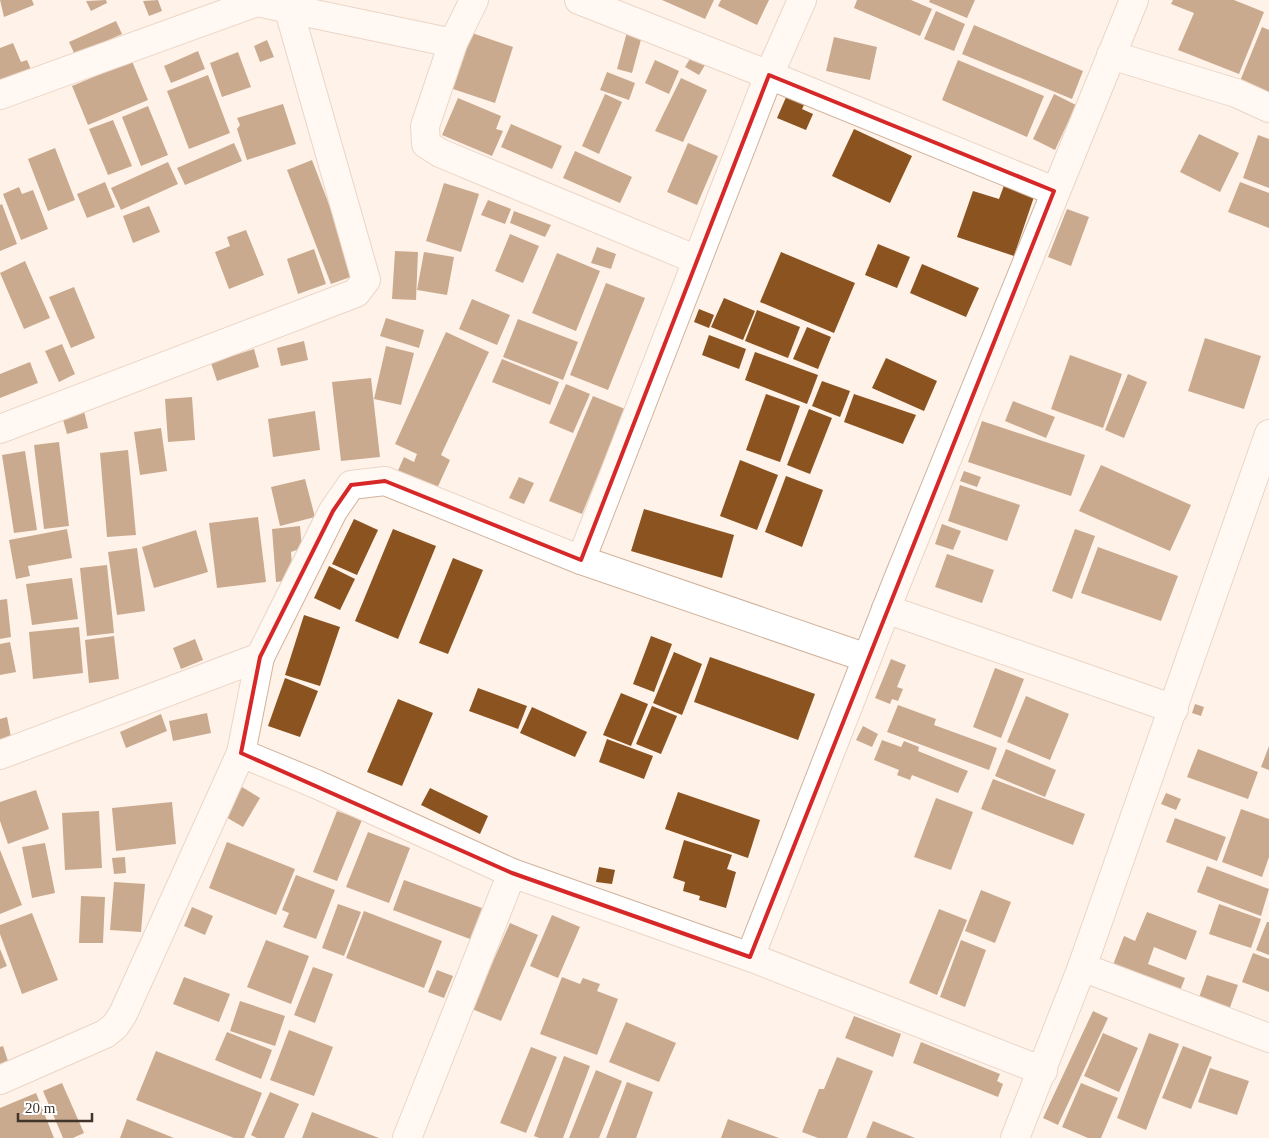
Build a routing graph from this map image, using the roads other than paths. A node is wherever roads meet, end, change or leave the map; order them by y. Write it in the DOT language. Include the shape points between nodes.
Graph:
graph roads {
  1 [pos="474,0"];
  2 [pos="579,0"];
  3 [pos="802,0"];
  4 [pos="1134,0"];
  5 [pos="256,1"];
  6 [pos="288,7"];
  7 [pos="453,43"];
  8 [pos="1111,55"];
  9 [pos="769,75"];
  10 [pos="0,95"];
  11 [pos="1269,108"];
  12 [pos="1054,191"];
  13 [pos="697,260"];
  14 [pos="0,429"];
  15 [pos="1269,434"];
  16 [pos="581,560"];
  17 [pos="886,609"];
  18 [pos="260,657"];
  19 [pos="867,658"];
  20 [pos="1174,709"];
  21 [pos="242,753"];
  22 [pos="0,756"];
  23 [pos="512,873"];
  24 [pos="750,957"];
  25 [pos="1082,968"];
  26 [pos="1269,1038"];
  27 [pos="1043,1070"];
  28 [pos="0,1080"];
  29 [pos="406,1138"];
  30 [pos="1015,1138"];
  1 -- 7 [label="street"];
  2 -- 9 [label="street"];
  3 -- 9 [label="street"];
  4 -- 8 [label="street"];
  5 -- 6 [label="street"];
  5 -- 10 [label="street"];
  6 -- 7 [label="street"];
  6 -- 14 [label="street" via="366,280 356,292"];
  7 -- 13 [label="street" via="425,126 426,144 440,153"];
  8 -- 11 [label="street" via="1236,93"];
  8 -- 12 [label="street"];
  9 -- 12 [label="street"];
  9 -- 13 [label="street"];
  12 -- 17 [label="street"];
  13 -- 16 [label="street"];
  15 -- 20 [label="street"];
  16 -- 18 [label="street" via="385,481 351,485 333,512"];
  16 -- 19 [label="street"];
  17 -- 19 [label="street"];
  17 -- 20 [label="street"];
  18 -- 21 [label="street"];
  18 -- 22 [label="street"];
  19 -- 24 [label="street"];
  20 -- 25 [label="street"];
  21 -- 23 [label="street"];
  21 -- 28 [label="street" via="115,1026 105,1034"];
  23 -- 24 [label="street"];
  23 -- 29 [label="street"];
  24 -- 27 [label="street"];
  25 -- 26 [label="street"];
  25 -- 27 [label="street"];
  27 -- 30 [label="street"];
}
